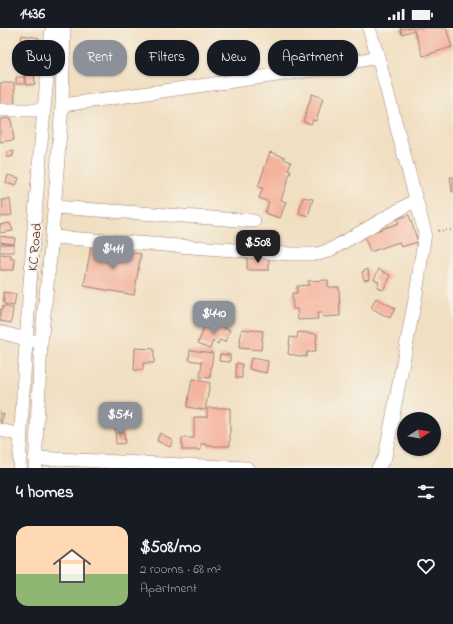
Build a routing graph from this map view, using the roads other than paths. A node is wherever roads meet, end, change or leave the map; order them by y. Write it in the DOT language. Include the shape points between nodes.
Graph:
graph roads {
  1 [pos="52,28"];
  2 [pos="64,28"];
  3 [pos="368,28"];
  4 [pos="378,58"];
  5 [pos="62,105"];
  6 [pos="0,110"];
  7 [pos="44,110"];
  8 [pos="41,137"];
  9 [pos="59,137"];
  10 [pos="416,200"];
  11 [pos="54,207"];
  12 [pos="254,221"];
  13 [pos="52,237"];
  14 [pos="0,332"];
  15 [pos="25,339"];
  16 [pos="41,343"];
  17 [pos="0,430"];
  18 [pos="21,435"];
  19 [pos="35,463"];
  20 [pos="19,468"];
  21 [pos="247,468"];
  22 [pos="378,468"];
  1 -- 7 [label="street"];
  2 -- 5 [label="street, KC Road"];
  3 -- 4 [label="street"];
  4 -- 5 [label="street" via="313,70"];
  4 -- 10 [label="street"];
  5 -- 9 [label="street, KC Road"];
  6 -- 7 [label="street"];
  7 -- 8 [label="street"];
  8 -- 9 [label="street"];
  8 -- 15 [label="street"];
  9 -- 11 [label="street, KC Road"];
  10 -- 13 [label="street" via="342,244 318,254"];
  10 -- 22 [label="street" via="425,233 385,457"];
  11 -- 12 [label="street"];
  11 -- 13 [label="street, KC Road"];
  13 -- 16 [label="street, KC Road"];
  14 -- 15 [label="street"];
  15 -- 16 [label="street"];
  15 -- 18 [label="street"];
  16 -- 19 [label="street, KC Road"];
  17 -- 18 [label="street"];
  18 -- 20 [label="street"];
  19 -- 21 [label="street"];
}
